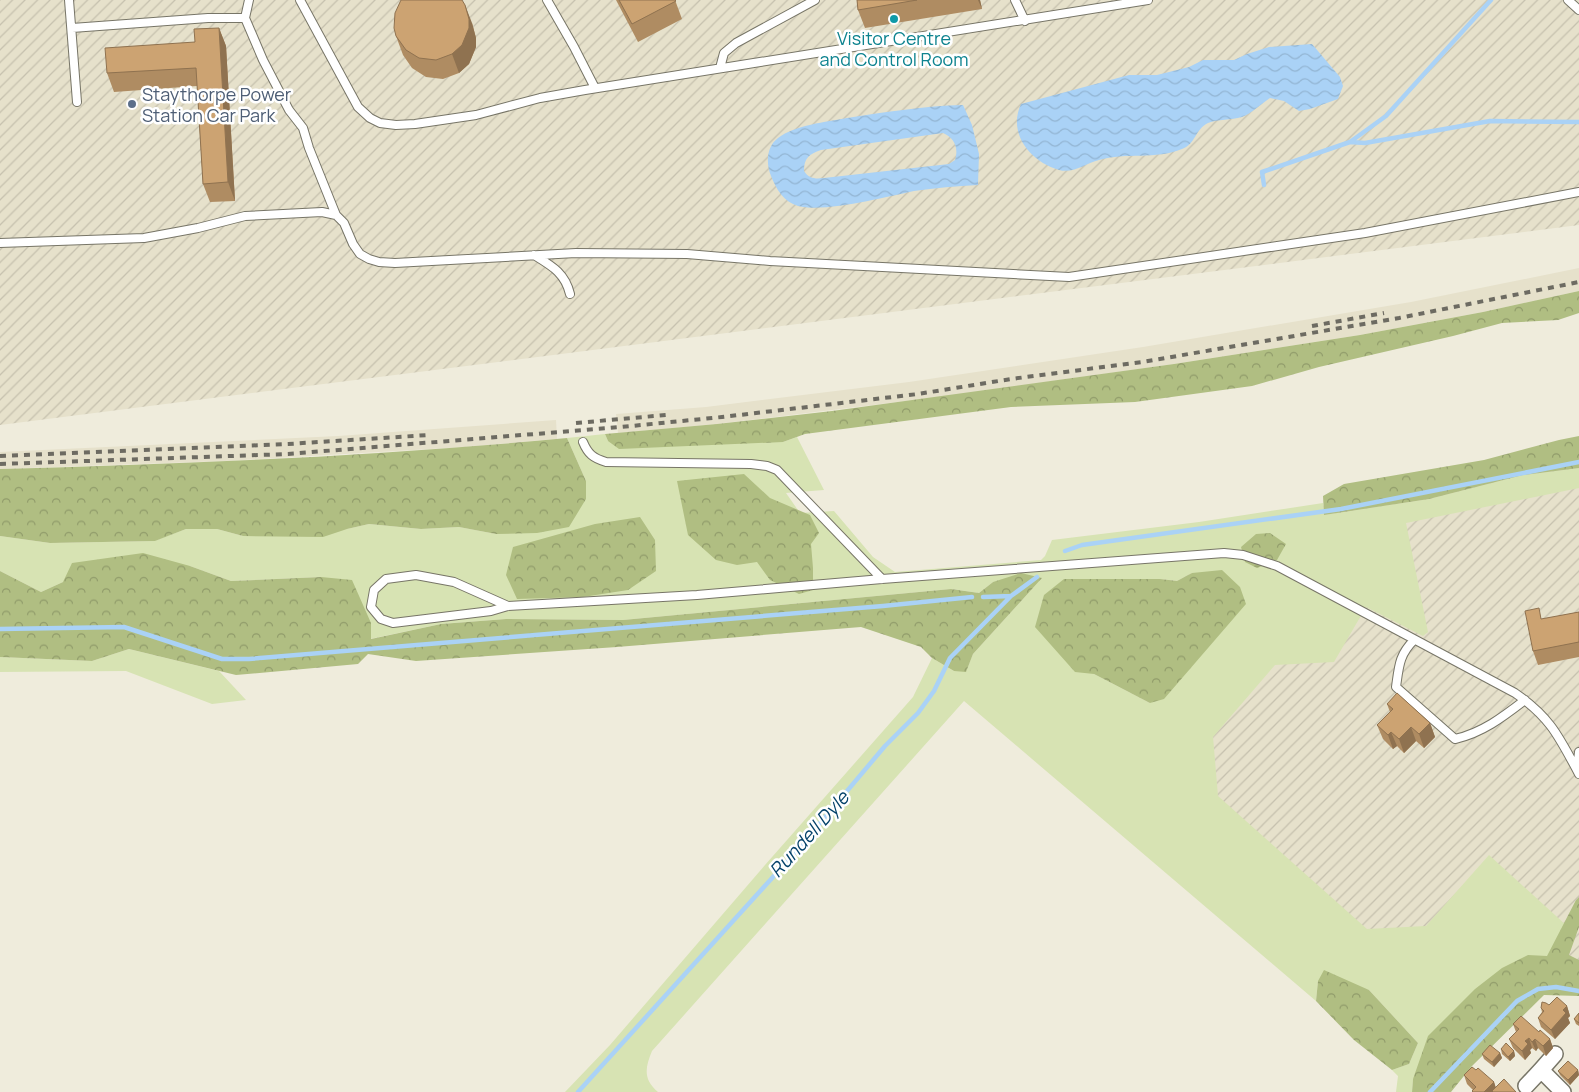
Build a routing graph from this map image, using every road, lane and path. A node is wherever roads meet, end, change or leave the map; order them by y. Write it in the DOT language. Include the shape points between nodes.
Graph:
graph roads {
  1 [pos="70,0"];
  2 [pos="249,0"];
  3 [pos="300,0"];
  4 [pos="547,0"];
  5 [pos="815,0"];
  6 [pos="1015,0"];
  7 [pos="1148,0"];
  8 [pos="1568,0"];
  9 [pos="1579,10"];
  10 [pos="245,18"];
  11 [pos="1025,21"];
  12 [pos="72,28"];
  13 [pos="720,68"];
  14 [pos="595,88"];
  15 [pos="77,102"];
  16 [pos="1579,192"];
  17 [pos="336,215"];
  18 [pos="0,243"];
  19 [pos="534,255"];
  20 [pos="570,294"];
  21 [pos="583,442"];
  22 [pos="882,579"];
  23 [pos="508,606"];
  24 [pos="1414,640"];
  25 [pos="1525,700"];
  26 [pos="1579,752"];
  27 [pos="1578,772"];
  28 [pos="1555,1054"];
  29 [pos="1541,1070"];
  30 [pos="1526,1086"];
  31 [pos="1563,1092"];
  1 -- 12 [label="lane"];
  2 -- 10 [label="lane"];
  3 -- 14 [label="lane" via="358,107 380,123 415,124 476,115"];
  4 -- 14 [label="lane"];
  5 -- 13 [label="lane" via="736,44 724,53"];
  6 -- 11 [label="lane"];
  7 -- 11 [label="lane"];
  8 -- 9 [label="lane"];
  10 -- 12 [label="lane"];
  10 -- 17 [label="lane" via="262,60 289,110 303,128"];
  11 -- 13 [label="lane"];
  12 -- 15 [label="lane"];
  13 -- 14 [label="lane"];
  16 -- 19 [label="lane" via="1365,232 1069,277 770,262 687,254"];
  17 -- 18 [label="lane" via="322,212 245,216 144,238"];
  17 -- 19 [label="lane" via="360,254 379,262"];
  19 -- 20 [label="lane" via="560,274 568,283"];
  21 -- 22 [label="lane" via="594,458 606,462 752,464 778,470"];
  22 -- 23 [label="lane" via="697,595"];
  22 -- 24 [label="lane" via="1224,553 1243,555 1277,566"];
  23 -- 23 [label="lane" via="393,623 381,619 371,607 374,590 386,579 416,574 454,582"];
  24 -- 25 [label="lane"];
  24 -- 25 [label="lane" via="1400,659 1396,687 1454,739 1482,730"];
  25 -- 27 [label="lane" via="1556,730"];
  26 -- 27 [label="lane"];
  28 -- 29 [label="street"];
  29 -- 30 [label="street"];
  29 -- 31 [label="street"];
}
